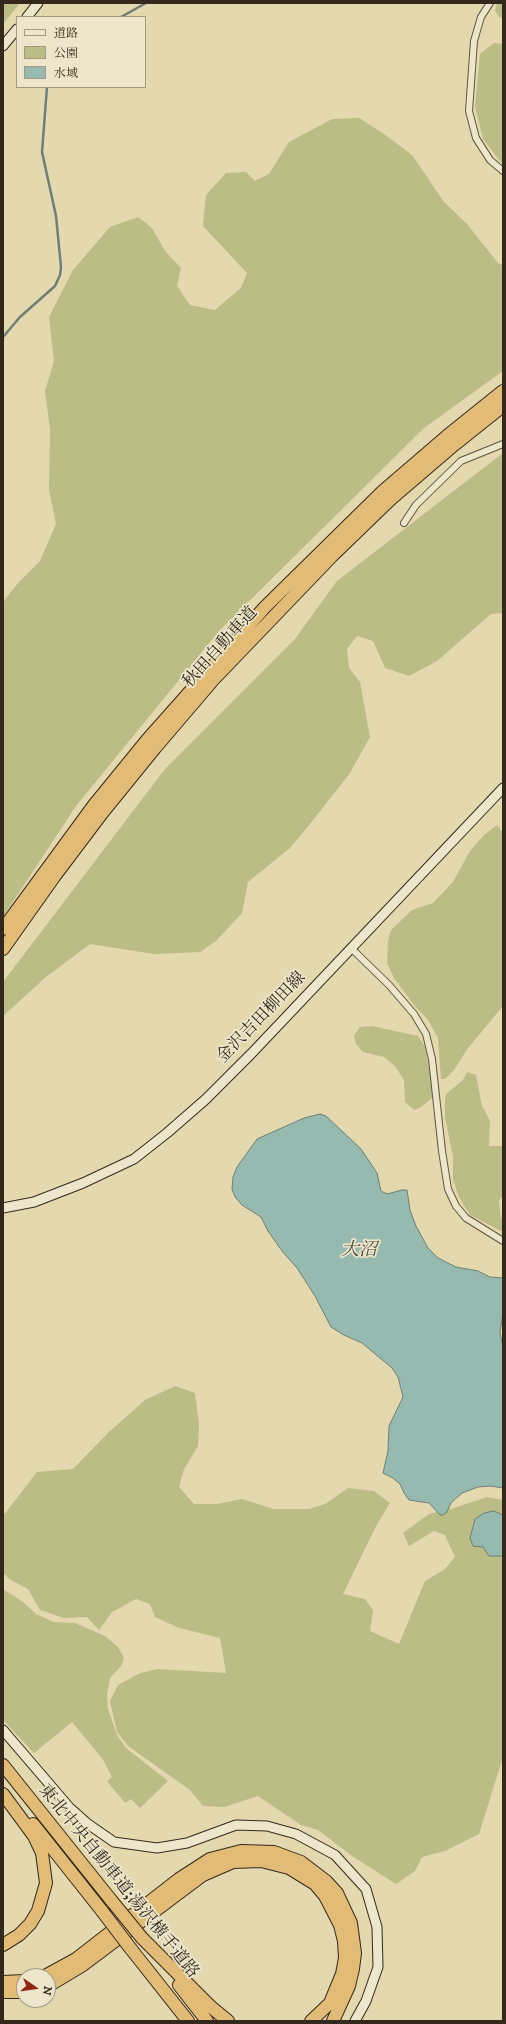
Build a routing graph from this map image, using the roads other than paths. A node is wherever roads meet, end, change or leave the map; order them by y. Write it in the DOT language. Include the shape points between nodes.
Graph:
graph roads {
  1 [pos="38,3"];
  2 [pos="490,3"];
  3 [pos="28,16"];
  4 [pos="16,30"];
  5 [pos="3,46"];
  6 [pos="503,171"];
  7 [pos="503,391"];
  8 [pos="503,406"];
  9 [pos="503,444"];
  10 [pos="404,523"];
  11 [pos="503,788"];
  12 [pos="3,929"];
  13 [pos="351,948"];
  14 [pos="3,949"];
  15 [pos="3,1208"];
  16 [pos="503,1241"];
  17 [pos="3,1730"];
  18 [pos="3,1765"];
  19 [pos="3,1786"];
  20 [pos="3,1794"];
  21 [pos="142,1938"];
  22 [pos="3,1945"];
  23 [pos="56,1970"];
  24 [pos="16,1981"];
  25 [pos="56,1981"];
  26 [pos="3,1982"];
  27 [pos="3,1992"];
  28 [pos="16,1992"];
  29 [pos="188,2021"];
  30 [pos="207,2021"];
  31 [pos="228,2021"];
  32 [pos="311,2021"];
  33 [pos="333,2021"];
  34 [pos="355,2021"];
  1 -- 3 [label="main road"];
  2 -- 6 [label="street" via="481,17 474,41 469,111 476,138 490,160"];
  4 -- 5 [label="main road"];
  7 -- 12 [label="highway, 秋田自動車道" via="383,491 265,607 147,740 85,817"];
  8 -- 14 [label="highway, 秋田自動車道" via="391,499 268,622 155,748 54,877"];
  9 -- 10 [label="street" via="461,461 416,505"];
  11 -- 13 [label="main road, 金沢吉田柳田線"];
  13 -- 15 [label="main road, 金沢吉田柳田線" via="206,1099 134,1159 34,1202"];
  13 -- 16 [label="street" via="389,985 414,1014 426,1034 432,1059 448,1189 456,1206 466,1218"];
  17 -- 34 [label="main road" via="68,1807 114,1842 157,1848 187,1844 236,1826 267,1826 296,1834 335,1855 366,1889 377,1927 378,1967 366,2001"];
  18 -- 21 [label="highway, 東北中央自動車道;湯沢横手道路, bridge"];
  19 -- 29 [label="highway, 東北中央自動車道;湯沢横手道路, bridge"];
  20 -- 22 [label="highway" via="34,1836 42,1852 46,1883 38,1911 30,1924 20,1935"];
  21 -- 30 [label="highway, 東北中央自動車道;湯沢横手道路"];
  21 -- 31 [label="highway"];
  23 -- 33 [label="highway" via="76,1959 179,1879 210,1859 241,1851 274,1852 301,1862 326,1881 337,1894 351,1923 355,1953 353,1969 349,1986"];
  24 -- 26 [label="highway"];
  25 -- 32 [label="highway" via="83,1965 203,1875 233,1862 261,1861 290,1868 314,1884 325,1896 340,1924 344,1952 342,1974 330,2003"];
  27 -- 28 [label="highway"];
}
